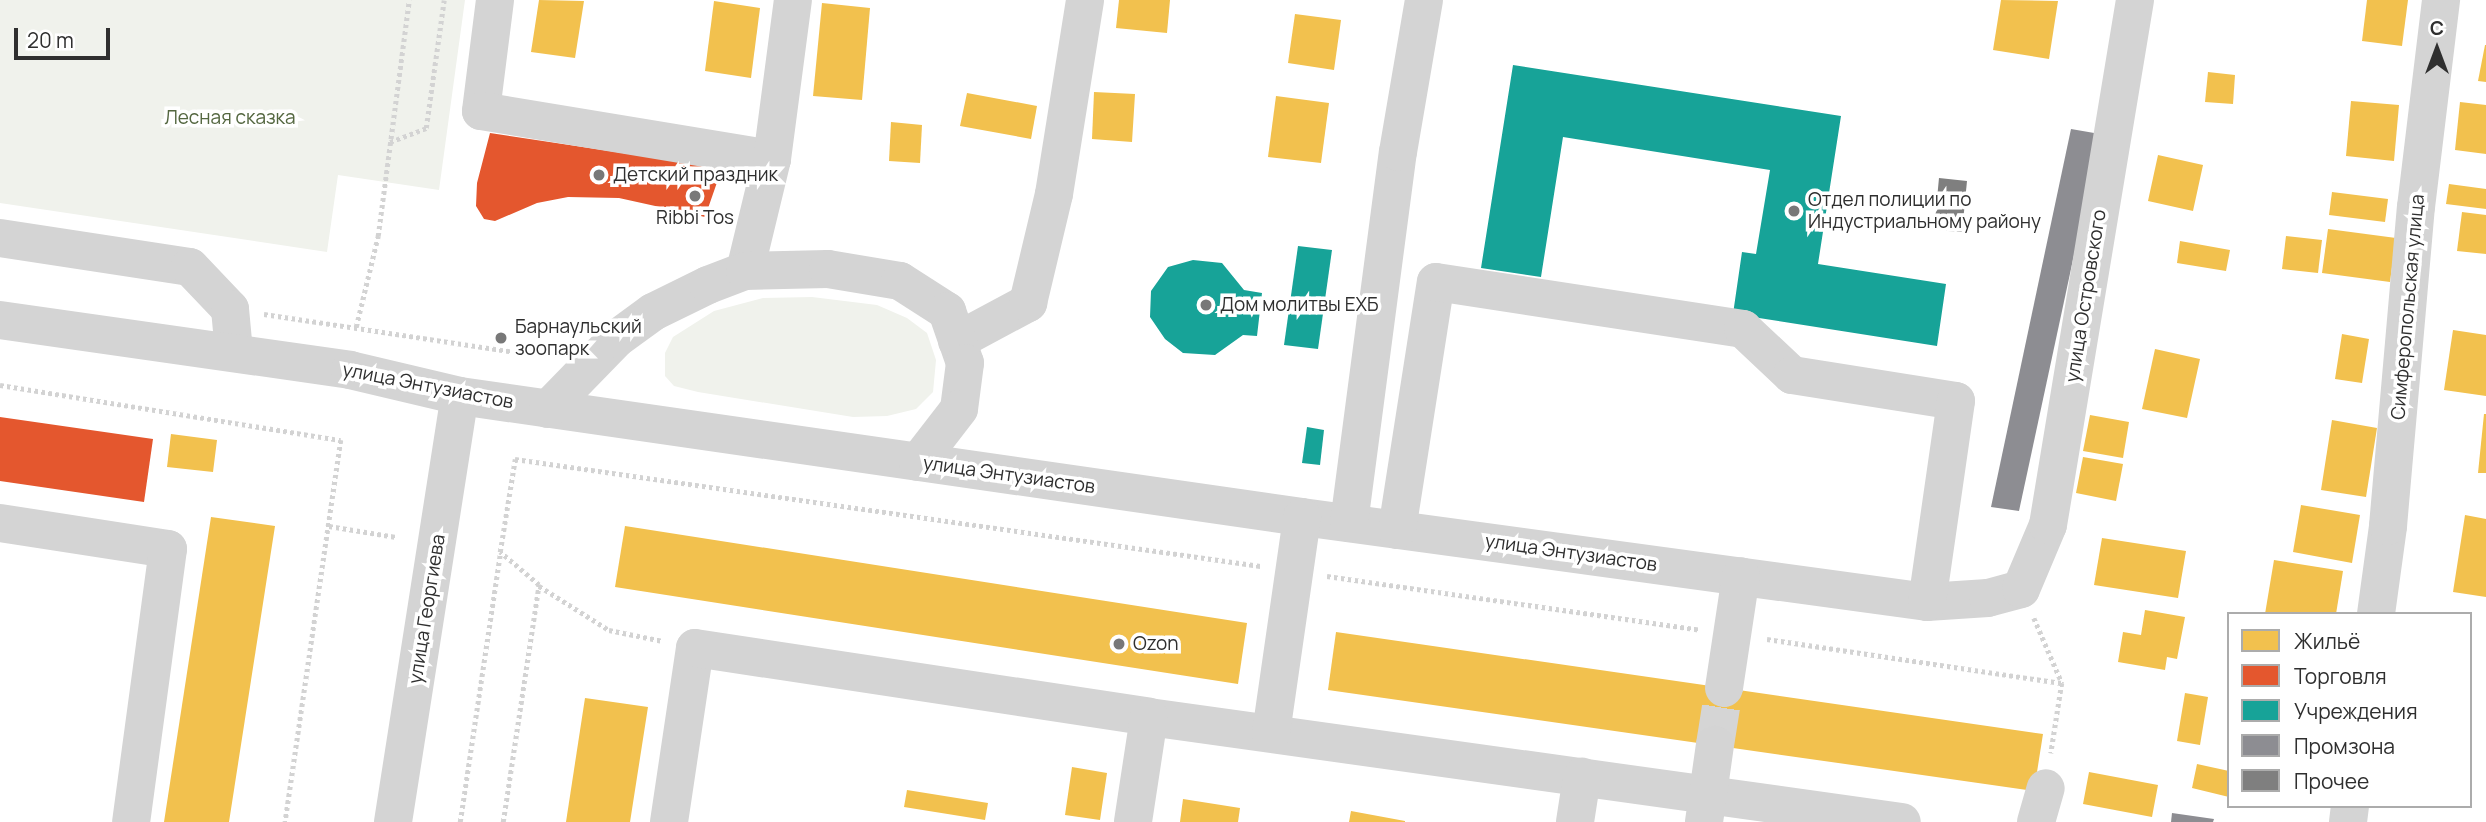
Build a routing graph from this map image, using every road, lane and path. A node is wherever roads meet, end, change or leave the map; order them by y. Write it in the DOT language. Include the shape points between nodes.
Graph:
graph roads {
  1 [pos="409,0"];
  2 [pos="443,0"];
  3 [pos="495,0"];
  4 [pos="793,0"];
  5 [pos="1085,0"];
  6 [pos="1424,0"];
  7 [pos="2135,0"];
  8 [pos="2441,0"];
  9 [pos="390,142"];
  10 [pos="772,159"];
  11 [pos="0,238"];
  12 [pos="746,271"];
  13 [pos="0,320"];
  14 [pos="957,341"];
  15 [pos="234,352"];
  16 [pos="530,354"];
  17 [pos="0,385"];
  18 [pos="460,396"];
  19 [pos="548,409"];
  20 [pos="918,462"];
  21 [pos="1302,517"];
  22 [pos="0,523"];
  23 [pos="1349,523"];
  24 [pos="329,526"];
  25 [pos="1397,530"];
  26 [pos="396,537"];
  27 [pos="500,552"];
  28 [pos="1294,571"];
  29 [pos="1741,576"];
  30 [pos="539,585"];
  31 [pos="2021,589"];
  32 [pos="1927,602"];
  33 [pos="2376,612"];
  34 [pos="1732,634"];
  35 [pos="695,648"];
  36 [pos="2062,683"];
  37 [pos="1724,688"];
  38 [pos="1149,717"];
  39 [pos="1271,733"];
  40 [pos="1716,746"];
  41 [pos="1582,777"];
  42 [pos="2041,805"];
  43 [pos="1706,808"];
  44 [pos="131,822"];
  45 [pos="285,822"];
  46 [pos="393,822"];
  47 [pos="460,822"];
  48 [pos="503,822"];
  49 [pos="668,822"];
  50 [pos="1133,822"];
  51 [pos="1575,822"];
  52 [pos="1902,822"];
  1 -- 9 [label="path"];
  2 -- 9 [label="path" via="426,128"];
  3 -- 10 [label="street" via="481,111"];
  4 -- 10 [label="street"];
  5 -- 14 [label="street" via="1054,194 1028,303"];
  6 -- 23 [label="street" via="1398,152"];
  7 -- 31 [label="street, улица Островского" via="2048,525"];
  8 -- 33 [label="street, Симферопольская улица"];
  9 -- 16 [label="path" via="378,236 356,327"];
  10 -- 12 [label="street"];
  11 -- 15 [label="street" via="190,267 230,309"];
  12 -- 14 [label="street" via="828,269 900,281 947,311"];
  12 -- 19 [label="street" via="653,312 616,339"];
  13 -- 15 [label="street, улица Энтузиастов"];
  14 -- 20 [label="street" via="965,363 959,410"];
  15 -- 18 [label="street, улица Энтузиастов" via="350,370"];
  17 -- 24 [label="path" via="341,440"];
  18 -- 19 [label="street, улица Энтузиастов"];
  18 -- 46 [label="street, улица Георгиева"];
  19 -- 20 [label="street, улица Энтузиастов"];
  20 -- 21 [label="street, улица Энтузиастов"];
  21 -- 23 [label="street, улица Энтузиастов"];
  21 -- 28 [label="street"];
  22 -- 44 [label="street" via="167,549"];
  23 -- 25 [label="street, улица Энтузиастов"];
  24 -- 26 [label="path"];
  24 -- 45 [label="path"];
  25 -- 29 [label="street, улица Энтузиастов"];
  25 -- 32 [label="street" via="1436,282 1743,329 1793,375 1956,401"];
  27 -- 28 [label="path" via="515,459"];
  27 -- 30 [label="path"];
  27 -- 47 [label="path"];
  28 -- 34 [label="path"];
  28 -- 39 [label="street"];
  29 -- 32 [label="street, улица Энтузиастов"];
  29 -- 34 [label="street"];
  30 -- 35 [label="path" via="609,630"];
  30 -- 48 [label="path"];
  31 -- 32 [label="street, улица Энтузиастов" via="1988,598"];
  31 -- 36 [label="path"];
  34 -- 36 [label="path"];
  34 -- 37 [label="street"];
  35 -- 38 [label="street"];
  35 -- 49 [label="street"];
  36 -- 42 [label="path"];
  38 -- 39 [label="street"];
  38 -- 50 [label="street"];
  39 -- 41 [label="street"];
  40 -- 43 [label="street"];
  41 -- 43 [label="street"];
  41 -- 51 [label="street"];
  43 -- 52 [label="street"];
}
